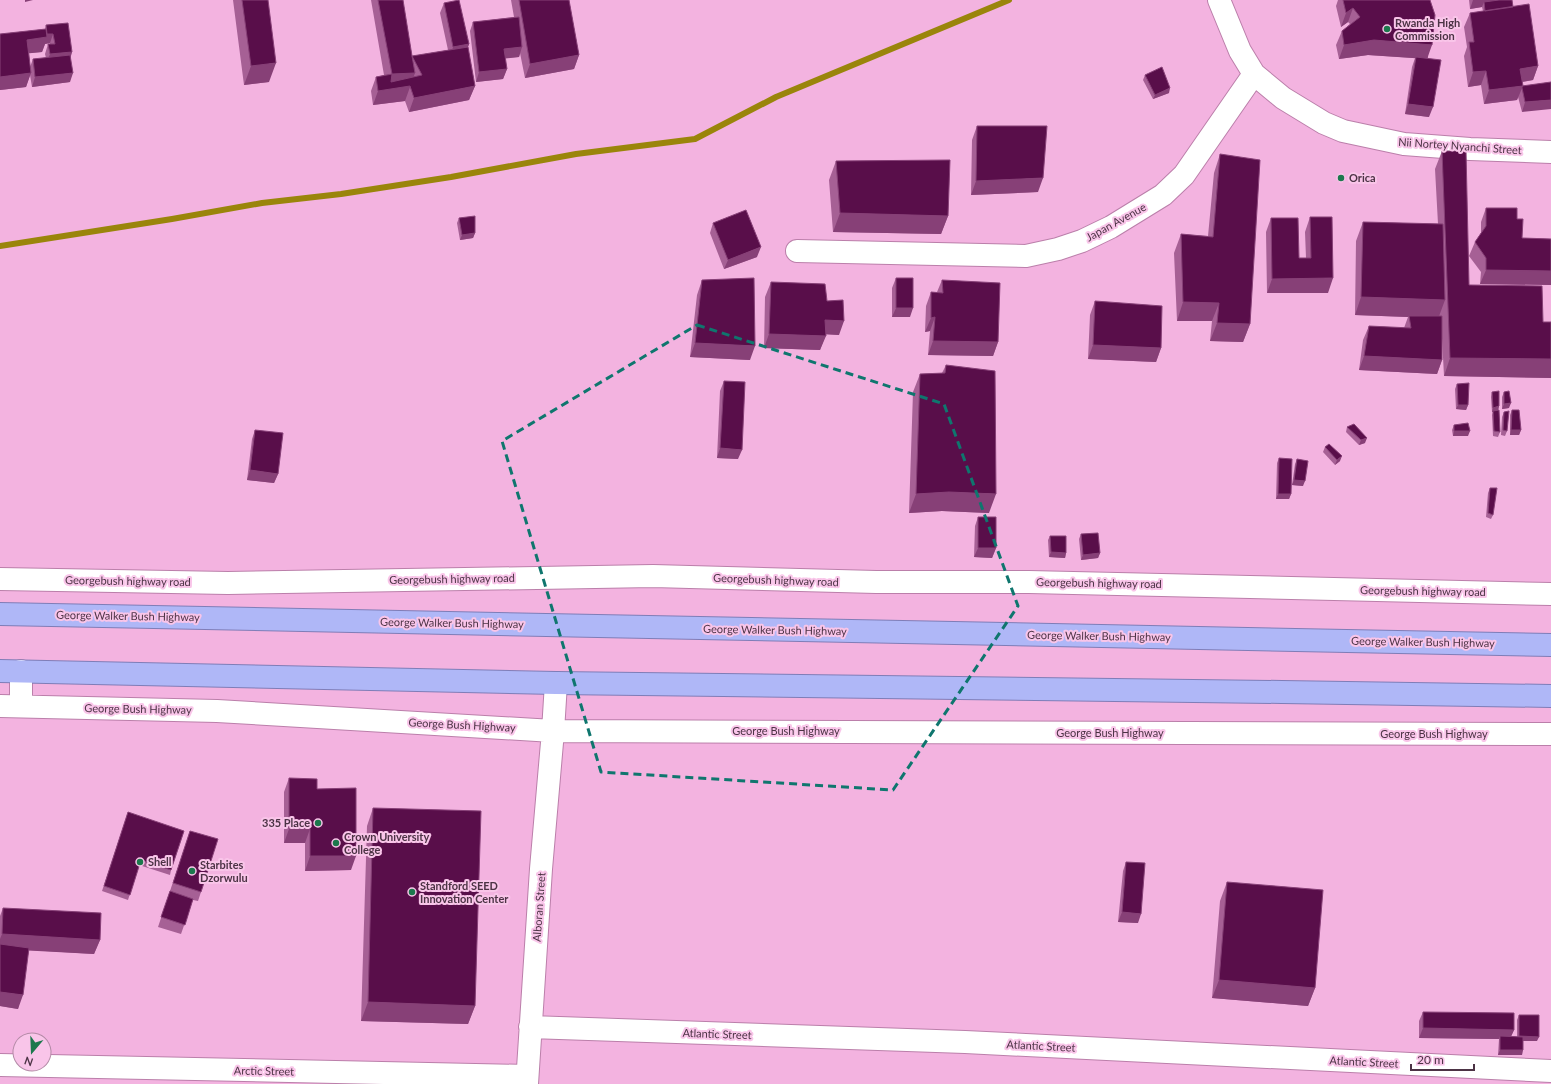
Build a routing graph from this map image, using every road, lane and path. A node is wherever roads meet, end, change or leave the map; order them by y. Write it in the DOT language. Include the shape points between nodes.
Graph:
graph roads {
  1 [pos="1219,0"];
  2 [pos="1254,74"];
  3 [pos="1551,152"];
  4 [pos="797,251"];
  5 [pos="0,579"];
  6 [pos="1551,594"];
  7 [pos="0,614"];
  8 [pos="1551,645"];
  9 [pos="10,671"];
  10 [pos="556,683"];
  11 [pos="1551,696"];
  12 [pos="10,706"];
  13 [pos="553,731"];
  14 [pos="1551,734"];
  15 [pos="530,1028"];
  16 [pos="0,1065"];
  17 [pos="1551,1072"];
  18 [pos="527,1080"];
  1 -- 2 [label="street, Nii Nortey Nyanchi Street" via="1240,51"];
  2 -- 3 [label="street, Nii Nortey Nyanchi Street" via="1283,98 1324,123 1343,131 1404,144"];
  2 -- 4 [label="street, Japan Avenue" via="1184,175 1162,195 1111,227 1082,241 1026,256"];
  5 -- 6 [label="street, Georgebush highway road" via="228,583 653,576"];
  7 -- 8 [label="highway, George Walker Bush Highway"];
  9 -- 10 [label="highway"];
  9 -- 12 [label="street, George Bush Highway"];
  10 -- 11 [label="highway"];
  10 -- 13 [label="street, Alboran Street"];
  12 -- 13 [label="street, George Bush Highway" via="217,711"];
  13 -- 14 [label="street, George Bush Highway"];
  13 -- 15 [label="street, Alboran Street"];
  15 -- 17 [label="street, Atlantic Street" via="965,1042"];
  15 -- 18 [label="street, Alboran Street"];
  16 -- 18 [label="street, Arctic Street"];
}
